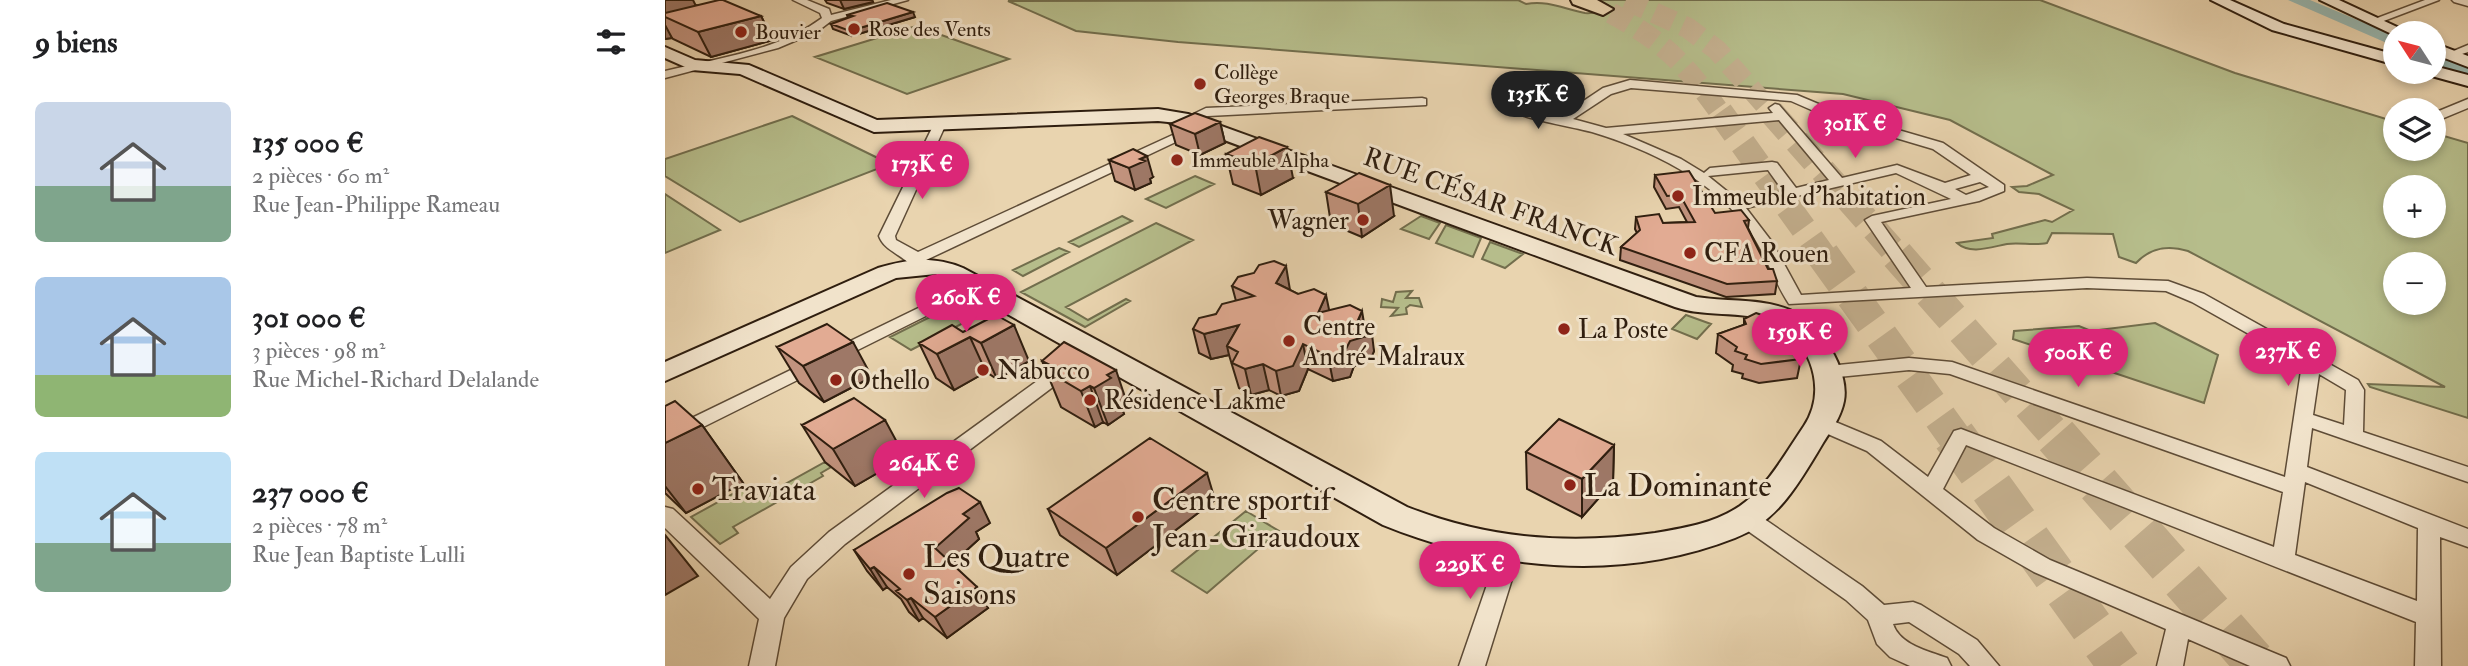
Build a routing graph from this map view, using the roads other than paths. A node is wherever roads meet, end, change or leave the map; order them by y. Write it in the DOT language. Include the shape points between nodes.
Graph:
graph roads {
  1 [pos="821,0"];
  2 [pos="903,0"];
  3 [pos="1580,0"];
  4 [pos="2218,0"];
  5 [pos="2327,0"];
  6 [pos="2434,0"];
  7 [pos="2457,0"];
  8 [pos="803,2"];
  9 [pos="2468,3"];
  10 [pos="1603,9"];
  11 [pos="827,19"];
  12 [pos="2377,20"];
  13 [pos="2383,23"];
  14 [pos="2468,48"];
  15 [pos="2447,50"];
  16 [pos="665,52"];
  17 [pos="2447,53"];
  18 [pos="2383,56"];
  19 [pos="2468,62"];
  20 [pos="699,65"];
  21 [pos="665,75"];
  22 [pos="2447,75"];
  23 [pos="2468,81"];
  24 [pos="1762,94"];
  25 [pos="1422,102"];
  26 [pos="2468,103"];
  27 [pos="1516,110"];
  28 [pos="2446,113"];
  29 [pos="1782,116"];
  30 [pos="1565,119"];
  31 [pos="1196,123"];
  32 [pos="939,126"];
  33 [pos="1606,132"];
  34 [pos="1710,172"];
  35 [pos="1984,176"];
  36 [pos="1838,182"];
  37 [pos="1944,188"];
  38 [pos="1793,194"];
  39 [pos="1963,200"];
  40 [pos="1737,206"];
  41 [pos="918,262"];
  42 [pos="976,285"];
  43 [pos="1922,293"];
  44 [pos="1788,307"];
  45 [pos="1095,351"];
  46 [pos="2311,361"];
  47 [pos="665,372"];
  48 [pos="1828,372"];
  49 [pos="2305,419"];
  50 [pos="1821,423"];
  51 [pos="2353,435"];
  52 [pos="665,439"];
  53 [pos="2468,475"];
  54 [pos="2296,480"];
  55 [pos="1931,491"];
  56 [pos="665,515"];
  57 [pos="1746,518"];
  58 [pos="2429,524"];
  59 [pos="2468,538"];
  60 [pos="1510,550"];
  61 [pos="2283,560"];
  62 [pos="1878,615"];
  63 [pos="772,616"];
  64 [pos="2428,616"];
  65 [pos="2179,625"];
  66 [pos="1981,665"];
  67 [pos="762,666"];
  68 [pos="1472,666"];
  69 [pos="1938,666"];
  70 [pos="2170,666"];
  71 [pos="2277,666"];
  72 [pos="2428,666"];
  1 -- 8 [label="street"];
  2 -- 11 [label="street"];
  3 -- 10 [label="highway"];
  4 -- 18 [label="street" via="2278,27"];
  5 -- 12 [label="street"];
  6 -- 12 [label="street"];
  7 -- 9 [label="street"];
  8 -- 11 [label="street" via="825,11"];
  11 -- 20 [label="street" via="800,36"];
  12 -- 13 [label="street"];
  14 -- 15 [label="street"];
  16 -- 20 [label="street"];
  17 -- 19 [label="street"];
  20 -- 21 [label="street"];
  20 -- 32 [label="street" via="743,69 863,124"];
  22 -- 23 [label="street"];
  24 -- 29 [label="street"];
  24 -- 30 [label="street" via="1630,84 1607,91"];
  24 -- 35 [label="street" via="1800,100 1836,116 1930,143"];
  25 -- 31 [label="street" via="1206,112"];
  26 -- 28 [label="street"];
  27 -- 30 [label="street"];
  29 -- 33 [label="street"];
  29 -- 36 [label="street"];
  30 -- 33 [label="street"];
  31 -- 32 [label="street" via="1158,115"];
  31 -- 41 [label="street"];
  31 -- 44 [label="street, RUE CÉSAR FRANCK" via="1691,304"];
  32 -- 41 [label="street" via="887,236"];
  33 -- 40 [label="street" via="1689,171"];
  34 -- 38 [label="street" via="1772,166"];
  35 -- 37 [label="street"];
  35 -- 39 [label="street" via="1999,188"];
  36 -- 37 [label="street" via="1897,169"];
  36 -- 38 [label="street"];
  37 -- 39 [label="street"];
  38 -- 40 [label="street"];
  39 -- 43 [label="street" via="1872,220"];
  40 -- 44 [label="street" via="1761,236"];
  41 -- 42 [label="street" via="946,269"];
  41 -- 47 [label="street"];
  42 -- 45 [label="street"];
  42 -- 52 [label="street"];
  43 -- 44 [label="street"];
  43 -- 46 [label="street" via="2087,283 2168,286"];
  44 -- 48 [label="street"];
  45 -- 60 [label="street" via="1391,514 1436,534"];
  45 -- 63 [label="street" via="1062,370 837,538 799,573"];
  46 -- 49 [label="street"];
  46 -- 51 [label="street" via="2354,387"];
  48 -- 50 [label="street" via="1831,400"];
  48 -- 54 [label="street" via="1909,364 1952,368"];
  49 -- 51 [label="street"];
  49 -- 54 [label="street"];
  50 -- 55 [label="street" via="1874,446"];
  50 -- 57 [label="street" via="1767,500"];
  51 -- 53 [label="street"];
  54 -- 58 [label="street" via="2420,517"];
  54 -- 61 [label="street"];
  55 -- 61 [label="street" via="1961,436"];
  55 -- 65 [label="street" via="2010,550"];
  56 -- 63 [label="street"];
  57 -- 60 [label="street" via="1686,540 1635,549 1583,555"];
  57 -- 62 [label="street" via="1854,593"];
  58 -- 59 [label="street"];
  58 -- 64 [label="street"];
  60 -- 68 [label="street"];
  61 -- 64 [label="street"];
  62 -- 66 [label="street" via="1913,612 1968,647"];
  62 -- 69 [label="street" via="1889,645"];
  63 -- 67 [label="street"];
  64 -- 72 [label="street"];
  65 -- 70 [label="street"];
  65 -- 71 [label="street"];
}
